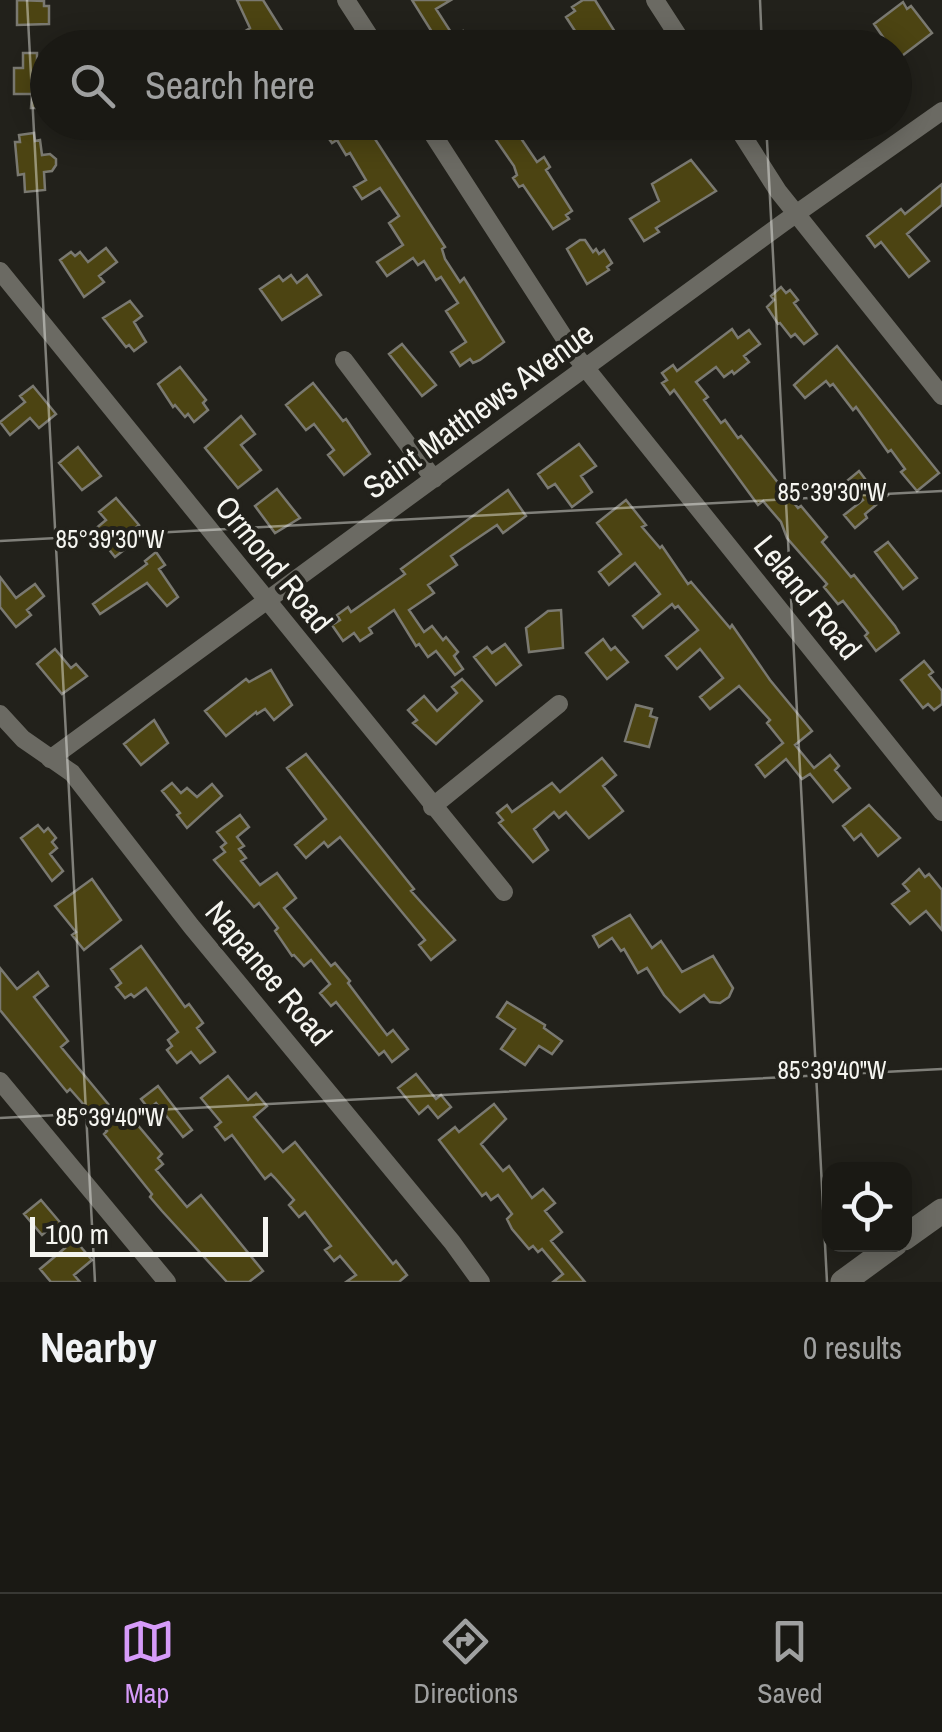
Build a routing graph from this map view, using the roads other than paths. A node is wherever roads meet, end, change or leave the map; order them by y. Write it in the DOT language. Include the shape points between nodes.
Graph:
graph roads {
  1 [pos="346,0"];
  2 [pos="655,0"];
  3 [pos="365,30"];
  4 [pos="674,30"];
  5 [pos="942,111"];
  6 [pos="912,132"];
  7 [pos="437,140"];
  8 [pos="746,140"];
  9 [pos="901,140"];
  10 [pos="796,214"];
  11 [pos="0,271"];
  12 [pos="344,360"];
  13 [pos="585,368"];
  14 [pos="942,396"];
  15 [pos="434,479"];
  16 [pos="267,602"];
  17 [pos="559,704"];
  18 [pos="0,714"];
  19 [pos="50,759"];
  20 [pos="432,807"];
  21 [pos="942,812"];
  22 [pos="504,892"];
  23 [pos="0,1081"];
  24 [pos="942,1211"];
  25 [pos="912,1232"];
  26 [pos="885,1252"];
  27 [pos="167,1282"];
  28 [pos="481,1282"];
  29 [pos="843,1282"];
  1 -- 3 [label="street"];
  2 -- 4 [label="street"];
  5 -- 6 [label="street, Saint Matthews Avenue"];
  7 -- 13 [label="street, Leland Road"];
  8 -- 10 [label="street"];
  9 -- 10 [label="street, Saint Matthews Avenue"];
  10 -- 13 [label="street, Saint Matthews Avenue"];
  10 -- 14 [label="street"];
  11 -- 16 [label="street, Ormond Road"];
  12 -- 15 [label="street"];
  13 -- 15 [label="street, Saint Matthews Avenue"];
  13 -- 21 [label="street, Leland Road"];
  15 -- 16 [label="street, Saint Matthews Avenue"];
  16 -- 19 [label="street, Saint Matthews Avenue"];
  16 -- 20 [label="street, Ormond Road"];
  17 -- 20 [label="street"];
  18 -- 19 [label="street, Napanee Road"];
  19 -- 28 [label="street, Napanee Road" via="72,773"];
  20 -- 22 [label="street, Ormond Road"];
  23 -- 27 [label="street"];
  24 -- 25 [label="main road"];
  26 -- 29 [label="main road"];
}
